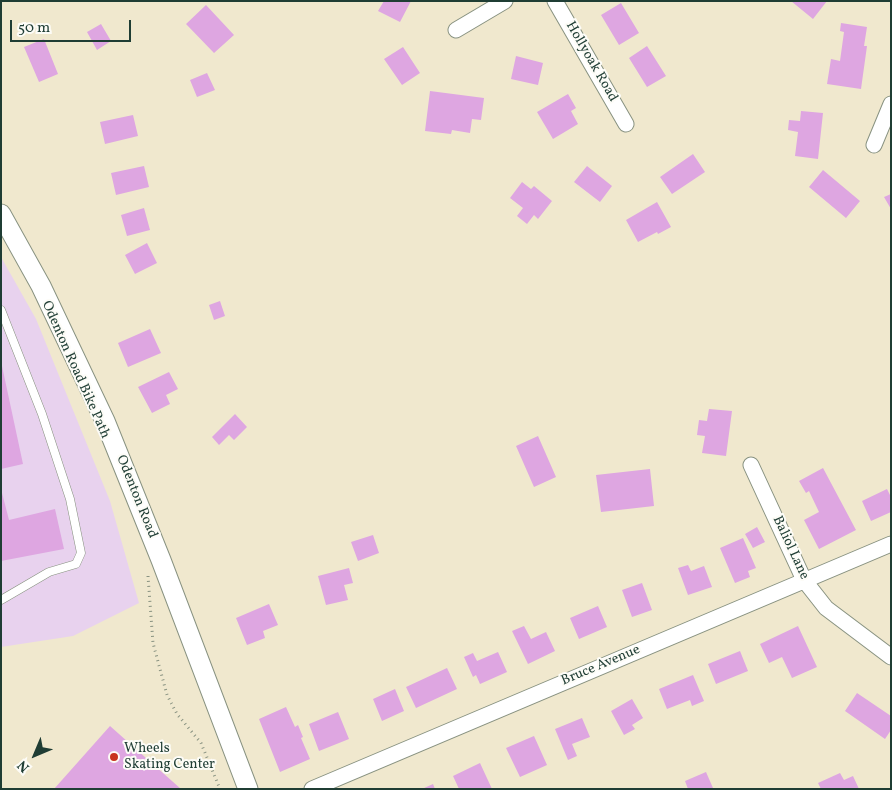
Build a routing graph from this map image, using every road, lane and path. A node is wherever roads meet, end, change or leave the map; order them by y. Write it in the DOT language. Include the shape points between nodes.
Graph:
graph roads {
  1 [pos="505,1"];
  2 [pos="555,1"];
  3 [pos="456,30"];
  4 [pos="891,104"];
  5 [pos="626,124"];
  6 [pos="874,145"];
  7 [pos="1,214"];
  8 [pos="1,310"];
  9 [pos="752,465"];
  10 [pos="891,544"];
  11 [pos="148,572"];
  12 [pos="804,580"];
  13 [pos="1,600"];
  14 [pos="891,657"];
  15 [pos="220,789"];
  16 [pos="248,789"];
  17 [pos="312,789"];
  1 -- 3 [label="street"];
  2 -- 5 [label="street, Hollyoak Road"];
  4 -- 6 [label="street"];
  7 -- 16 [label="street, Odenton Road" via="41,286 105,421 165,568"];
  8 -- 13 [label="lane" via="42,414 70,499 81,553 76,564 49,572"];
  9 -- 12 [label="street, Baliol Lane"];
  10 -- 12 [label="street, Bruce Avenue"];
  11 -- 15 [label="path" via="153,643 167,695 177,714 201,743"];
  12 -- 14 [label="street, Baliol Lane" via="826,608"];
  12 -- 17 [label="street, Bruce Avenue"];
}
